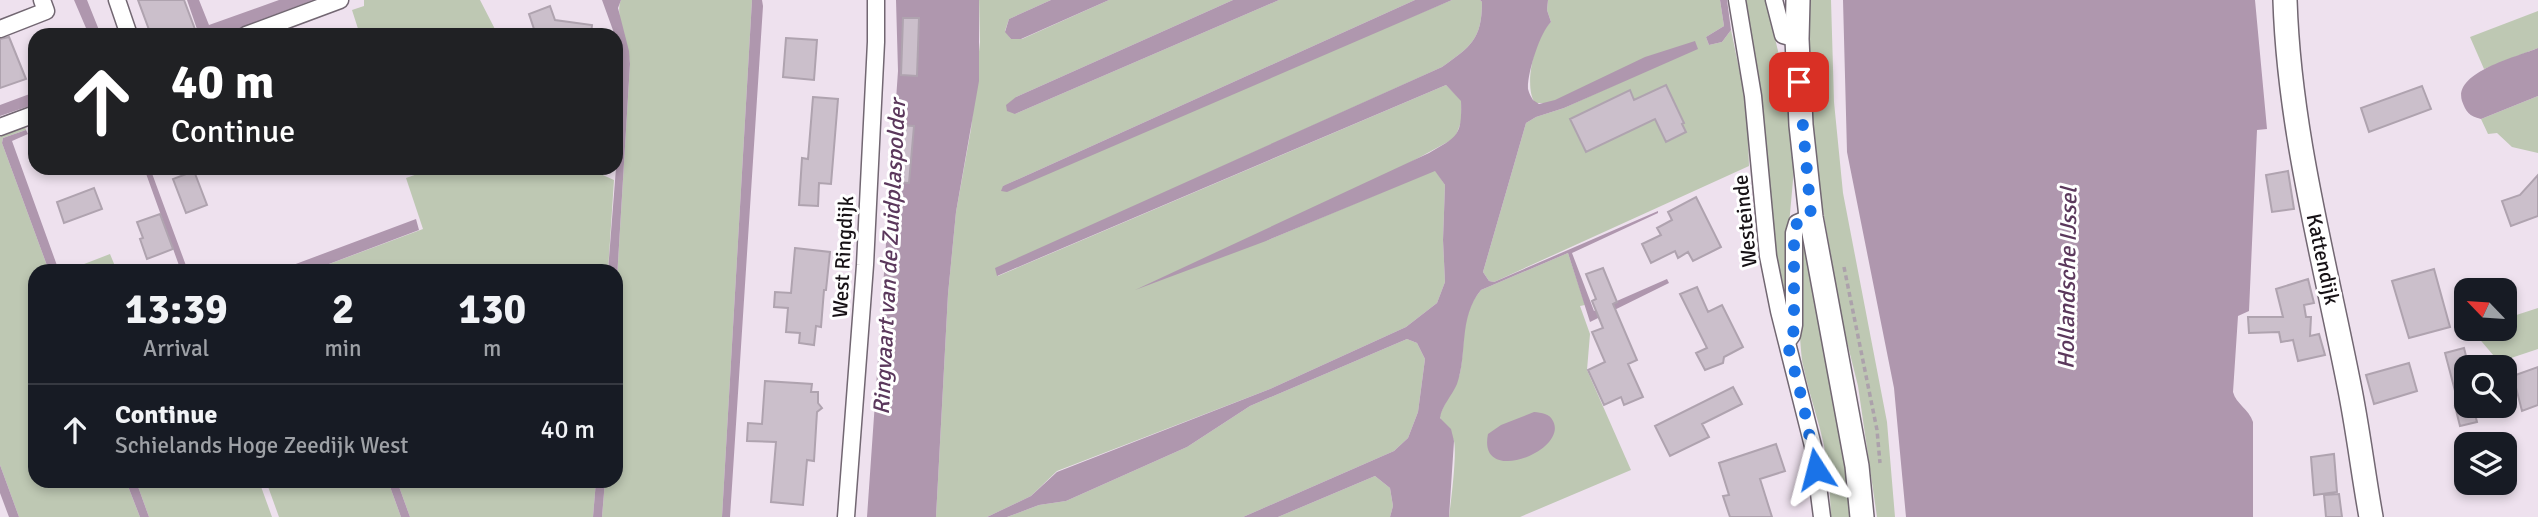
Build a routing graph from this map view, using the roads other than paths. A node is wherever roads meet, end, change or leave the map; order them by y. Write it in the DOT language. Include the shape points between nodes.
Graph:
graph roads {
  1 [pos="42,0"];
  2 [pos="117,0"];
  3 [pos="340,0"];
  4 [pos="876,0"];
  5 [pos="1737,0"];
  6 [pos="1774,0"];
  7 [pos="1798,0"];
  8 [pos="2285,0"];
  9 [pos="127,28"];
  10 [pos="265,28"];
  11 [pos="0,29"];
  12 [pos="1797,39"];
  13 [pos="28,117"];
  14 [pos="0,127"];
  15 [pos="1811,216"];
  16 [pos="1787,342"];
  17 [pos="846,517"];
  18 [pos="1822,517"];
  19 [pos="1862,517"];
  20 [pos="2371,517"];
  1 -- 11 [label="street" via="46,11"];
  2 -- 9 [label="street"];
  3 -- 10 [label="street"];
  4 -- 17 [label="street, West Ringdijk" via="864,277"];
  5 -- 16 [label="street, Westeinde" via="1753,96 1768,256"];
  6 -- 12 [label="street" via="1783,35"];
  7 -- 12 [label="street"];
  8 -- 20 [label="street, Kattendijk" via="2290,74 2312,212 2350,387"];
  12 -- 15 [label="street"];
  13 -- 14 [label="street"];
  15 -- 16 [label="street" via="1797,223 1794,233 1794,325"];
  15 -- 19 [label="street" via="1855,453"];
  16 -- 18 [label="street, Westeinde" via="1813,446"];
}
